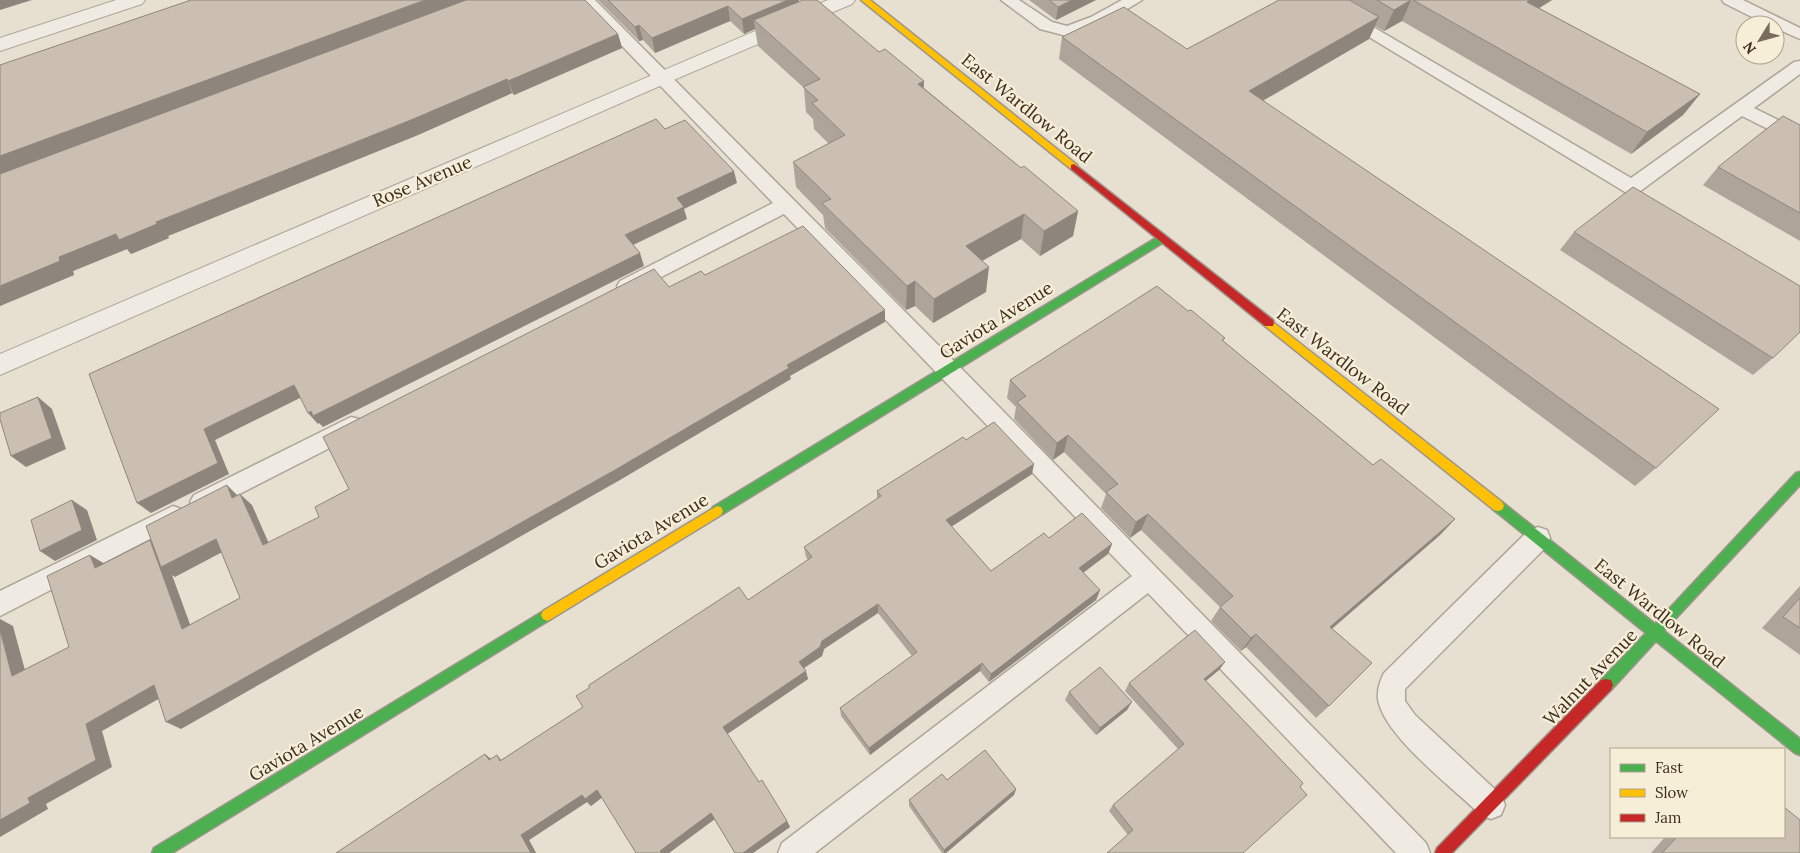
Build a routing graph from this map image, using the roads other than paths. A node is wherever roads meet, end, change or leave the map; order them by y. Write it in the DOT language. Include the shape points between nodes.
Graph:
graph roads {
  1 [pos="135,0"];
  2 [pos="586,0"];
  3 [pos="845,0"];
  4 [pos="866,0"];
  5 [pos="1009,0"];
  6 [pos="1134,0"];
  7 [pos="1316,0"];
  8 [pos="1730,0"];
  9 [pos="1800,34"];
  10 [pos="0,45"];
  11 [pos="1800,66"];
  12 [pos="662,77"];
  13 [pos="1742,109"];
  14 [pos="1800,139"];
  15 [pos="787,204"];
  16 [pos="1162,239"];
  17 [pos="610,294"];
  18 [pos="0,365"];
  19 [pos="949,370"];
  20 [pos="372,415"];
  21 [pos="1800,477"];
  22 [pos="1538,538"];
  23 [pos="1150,577"];
  24 [pos="0,604"];
  25 [pos="1657,633"];
  26 [pos="1800,748"];
  27 [pos="1491,804"];
  28 [pos="159,853"];
  29 [pos="792,853"];
  30 [pos="1416,853"];
  31 [pos="1442,853"];
  1 -- 10 [label="street"];
  2 -- 12 [label="lane"];
  3 -- 12 [label="street, Rose Avenue"];
  4 -- 16 [label="street, East Wardlow Road"];
  5 -- 6 [label="lane" via="1061,32 1075,31"];
  7 -- 13 [label="lane" via="1632,187"];
  8 -- 9 [label="lane"];
  11 -- 13 [label="lane"];
  12 -- 15 [label="lane"];
  12 -- 18 [label="street, Rose Avenue"];
  13 -- 14 [label="lane"];
  15 -- 17 [label="lane"];
  15 -- 19 [label="lane"];
  16 -- 19 [label="street, Gaviota Avenue"];
  16 -- 22 [label="street, East Wardlow Road"];
  19 -- 23 [label="lane"];
  19 -- 28 [label="street, Gaviota Avenue"];
  20 -- 24 [label="lane"];
  21 -- 25 [label="street, Walnut Avenue"];
  22 -- 25 [label="street, East Wardlow Road"];
  22 -- 27 [label="lane" via="1393,682 1389,695 1394,710 1406,725"];
  23 -- 29 [label="lane"];
  23 -- 30 [label="lane"];
  25 -- 26 [label="street, East Wardlow Road"];
  25 -- 27 [label="street, Walnut Avenue"];
  27 -- 31 [label="street, Walnut Avenue"];
}
